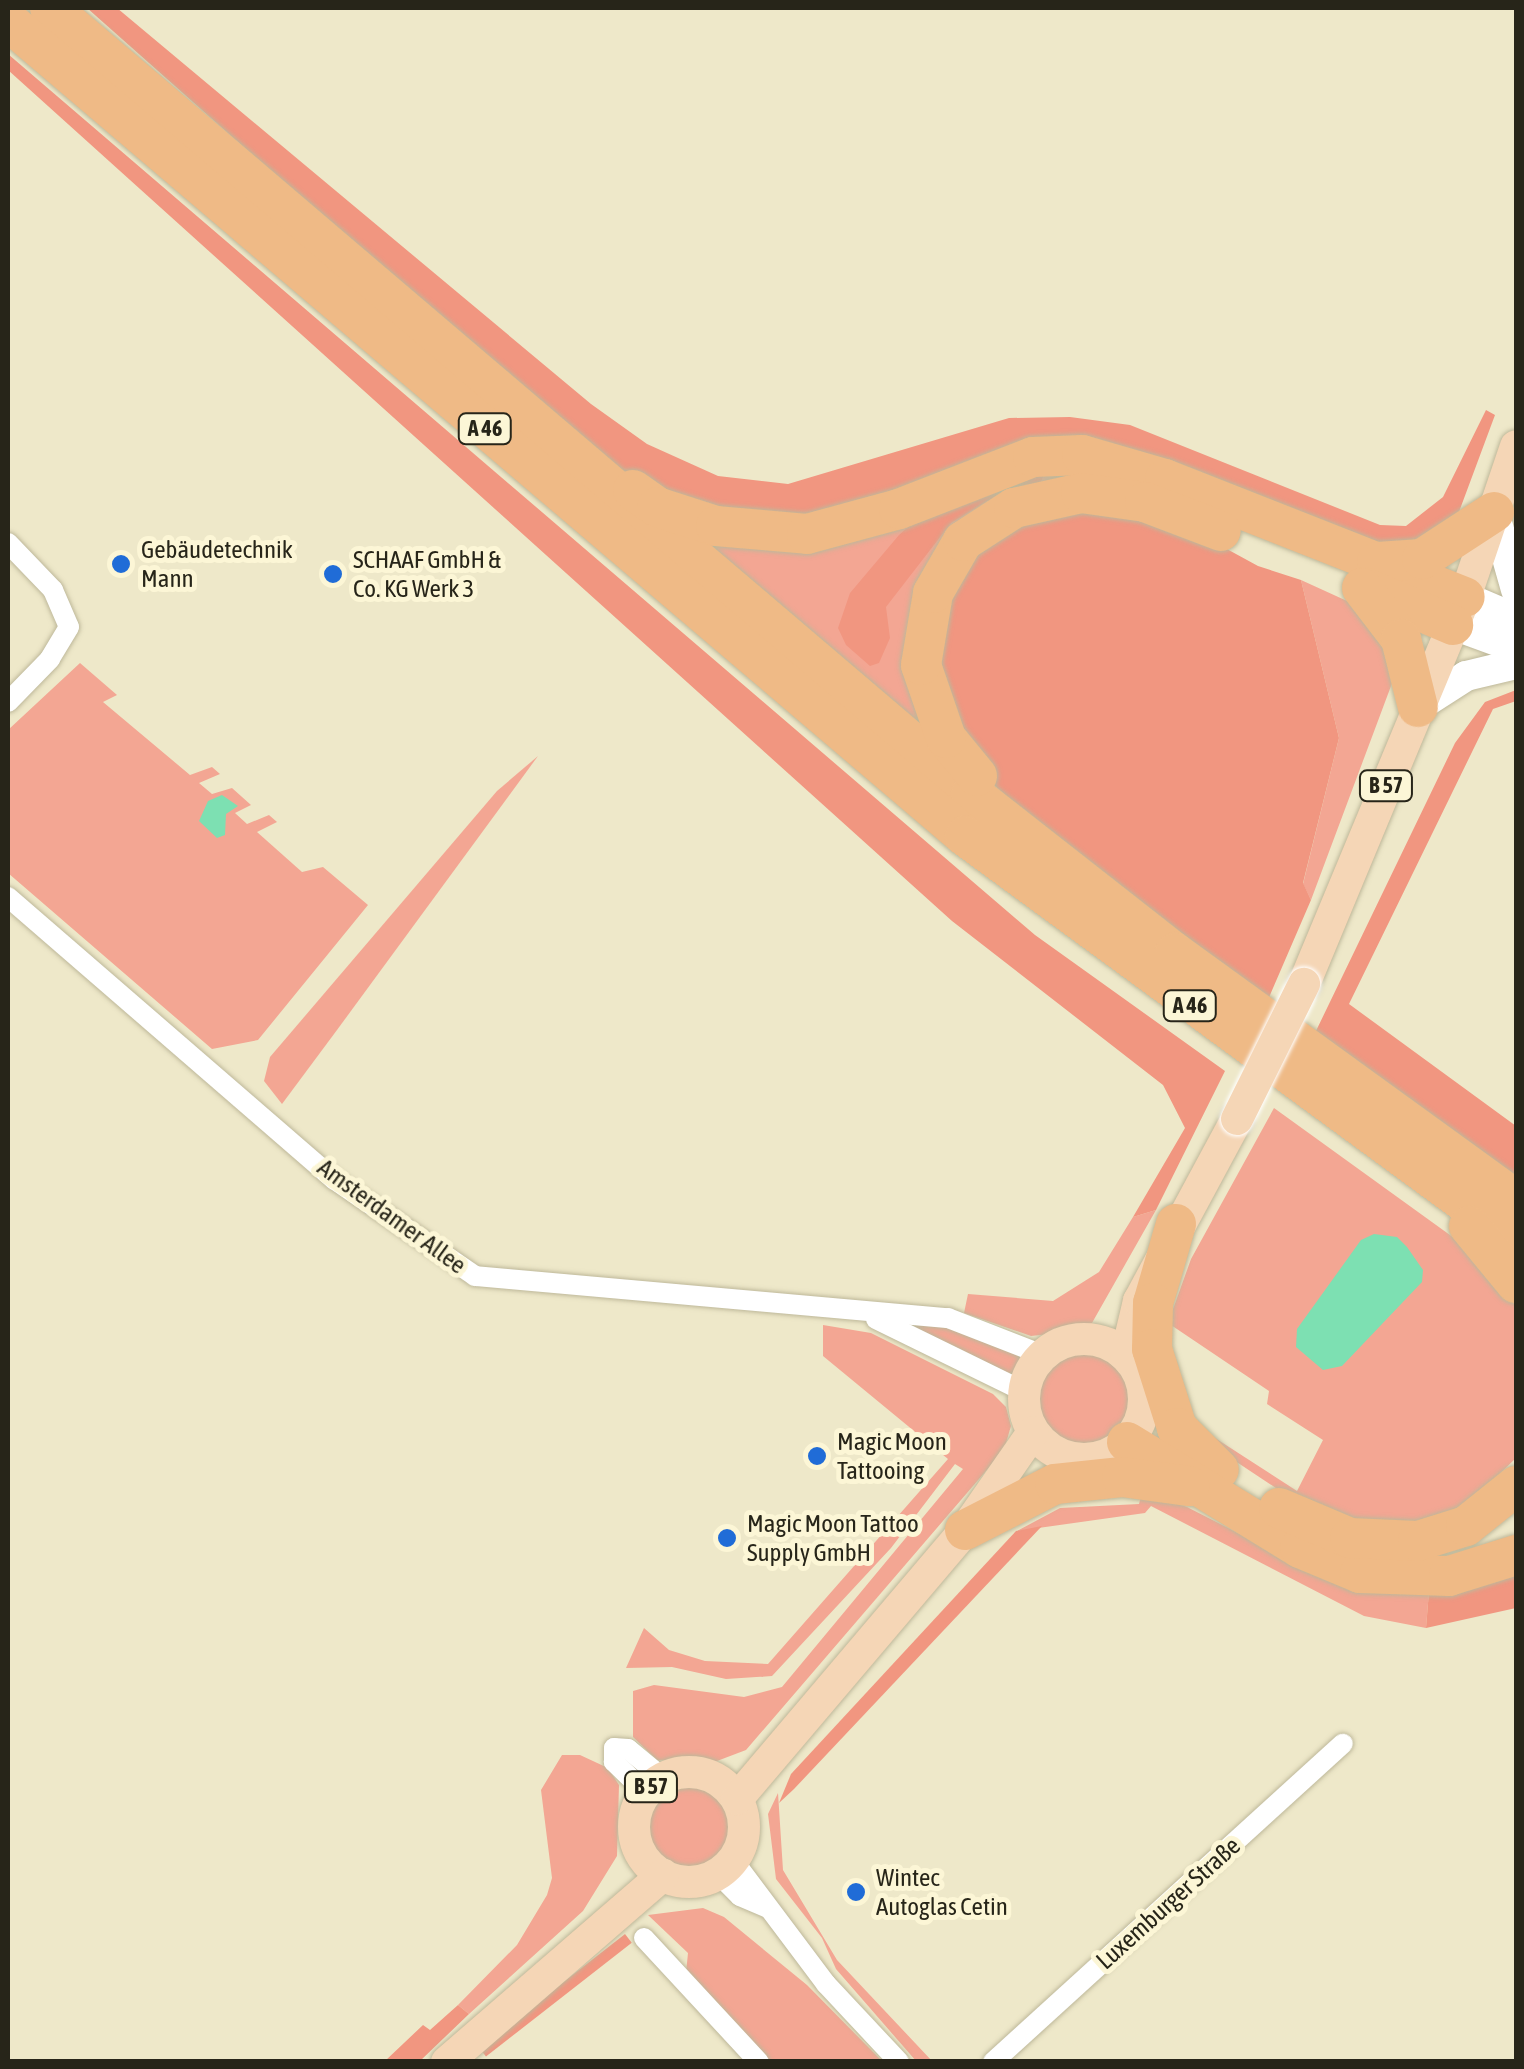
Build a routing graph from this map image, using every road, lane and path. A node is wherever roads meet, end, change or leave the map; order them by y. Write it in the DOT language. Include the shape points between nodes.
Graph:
graph roads {
  1 [pos="50,8"];
  2 [pos="8,20"];
  3 [pos="504,395"];
  4 [pos="1516,446"];
  5 [pos="1494,512"];
  6 [pos="8,543"];
  7 [pos="1366,574"];
  8 [pos="1516,590"];
  9 [pos="1459,611"];
  10 [pos="1516,619"];
  11 [pos="1516,648"];
  12 [pos="1516,664"];
  13 [pos="8,702"];
  14 [pos="1418,707"];
  15 [pos="1090,887"];
  16 [pos="8,897"];
  17 [pos="1418,1173"];
  18 [pos="1516,1200"];
  19 [pos="1176,1224"];
  20 [pos="1516,1240"];
  21 [pos="1516,1283"];
  22 [pos="870,1316"];
  23 [pos="1112,1348"];
  24 [pos="1043,1356"];
  25 [pos="1025,1392"];
  26 [pos="1134,1431"];
  27 [pos="1039,1439"];
  28 [pos="1210,1479"];
  29 [pos="1516,1486"];
  30 [pos="965,1530"];
  31 [pos="1516,1555"];
  32 [pos="1343,1744"];
  33 [pos="730,1790"];
  34 [pos="654,1867"];
  35 [pos="726,1867"];
  36 [pos="644,1938"];
  37 [pos="447,2062"];
  38 [pos="759,2062"];
  39 [pos="899,2062"];
  40 [pos="993,2062"];
  1 -- 3 [label="highway, A 46"];
  2 -- 17 [label="highway, A 46" via="882,770 1070,918"];
  3 -- 7 [label="highway, A 46" via="657,507 754,534 850,526 1058,453 1165,479"];
  3 -- 15 [label="highway, A 46" via="680,550"];
  4 -- 5 [label="main road, B 57"];
  5 -- 7 [label="highway" via="1422,559"];
  5 -- 8 [label="main road"];
  5 -- 9 [label="main road, B 57"];
  6 -- 13 [label="street" via="53,590 70,626 50,659"];
  7 -- 9 [label="highway"];
  7 -- 14 [label="highway" via="1400,640"];
  7 -- 15 [label="highway" via="1113,495 1046,497 990,520 963,540 939,580 922,631 928,699 946,738 990,791"];
  9 -- 10 [label="main road"];
  9 -- 11 [label="main road"];
  9 -- 14 [label="main road, B 57"];
  12 -- 14 [label="main road" via="1466,676"];
  14 -- 19 [label="main road, B 57, bridge" via="1304,984"];
  15 -- 18 [label="highway, A 46"];
  16 -- 22 [label="street, Amsterdamer Allee" via="335,1180 476,1276"];
  17 -- 20 [label="highway, A 46"];
  17 -- 21 [label="highway"];
  19 -- 23 [label="main road, B 57" via="1142,1264"];
  19 -- 28 [label="highway" via="1153,1302 1152,1349 1176,1428"];
  22 -- 24 [label="street, Amsterdamer Allee" via="948,1318"];
  22 -- 25 [label="street, Amsterdamer Allee"];
  23 -- 24 [label="main road" via="1070,1341"];
  23 -- 26 [label="main road" via="1142,1382"];
  24 -- 25 [label="main road"];
  25 -- 27 [label="main road"];
  26 -- 27 [label="main road" via="1079,1459"];
  26 -- 28 [label="highway"];
  27 -- 30 [label="main road"];
  28 -- 29 [label="highway" via="1320,1528 1390,1542 1466,1526"];
  28 -- 30 [label="highway" via="1055,1484"];
  28 -- 31 [label="highway" via="1300,1548 1360,1573 1423,1579 1481,1570"];
  30 -- 33 [label="main road"];
  32 -- 40 [label="street, Luxemburger Straße"];
  33 -- 34 [label="main road, B 57" via="693,1772 654,1786 634,1825"];
  33 -- 35 [label="main road" via="744,1830"];
  34 -- 35 [label="main road" via="690,1882"];
  34 -- 37 [label="main road"];
  35 -- 39 [label="street"];
  36 -- 38 [label="street"];
}
